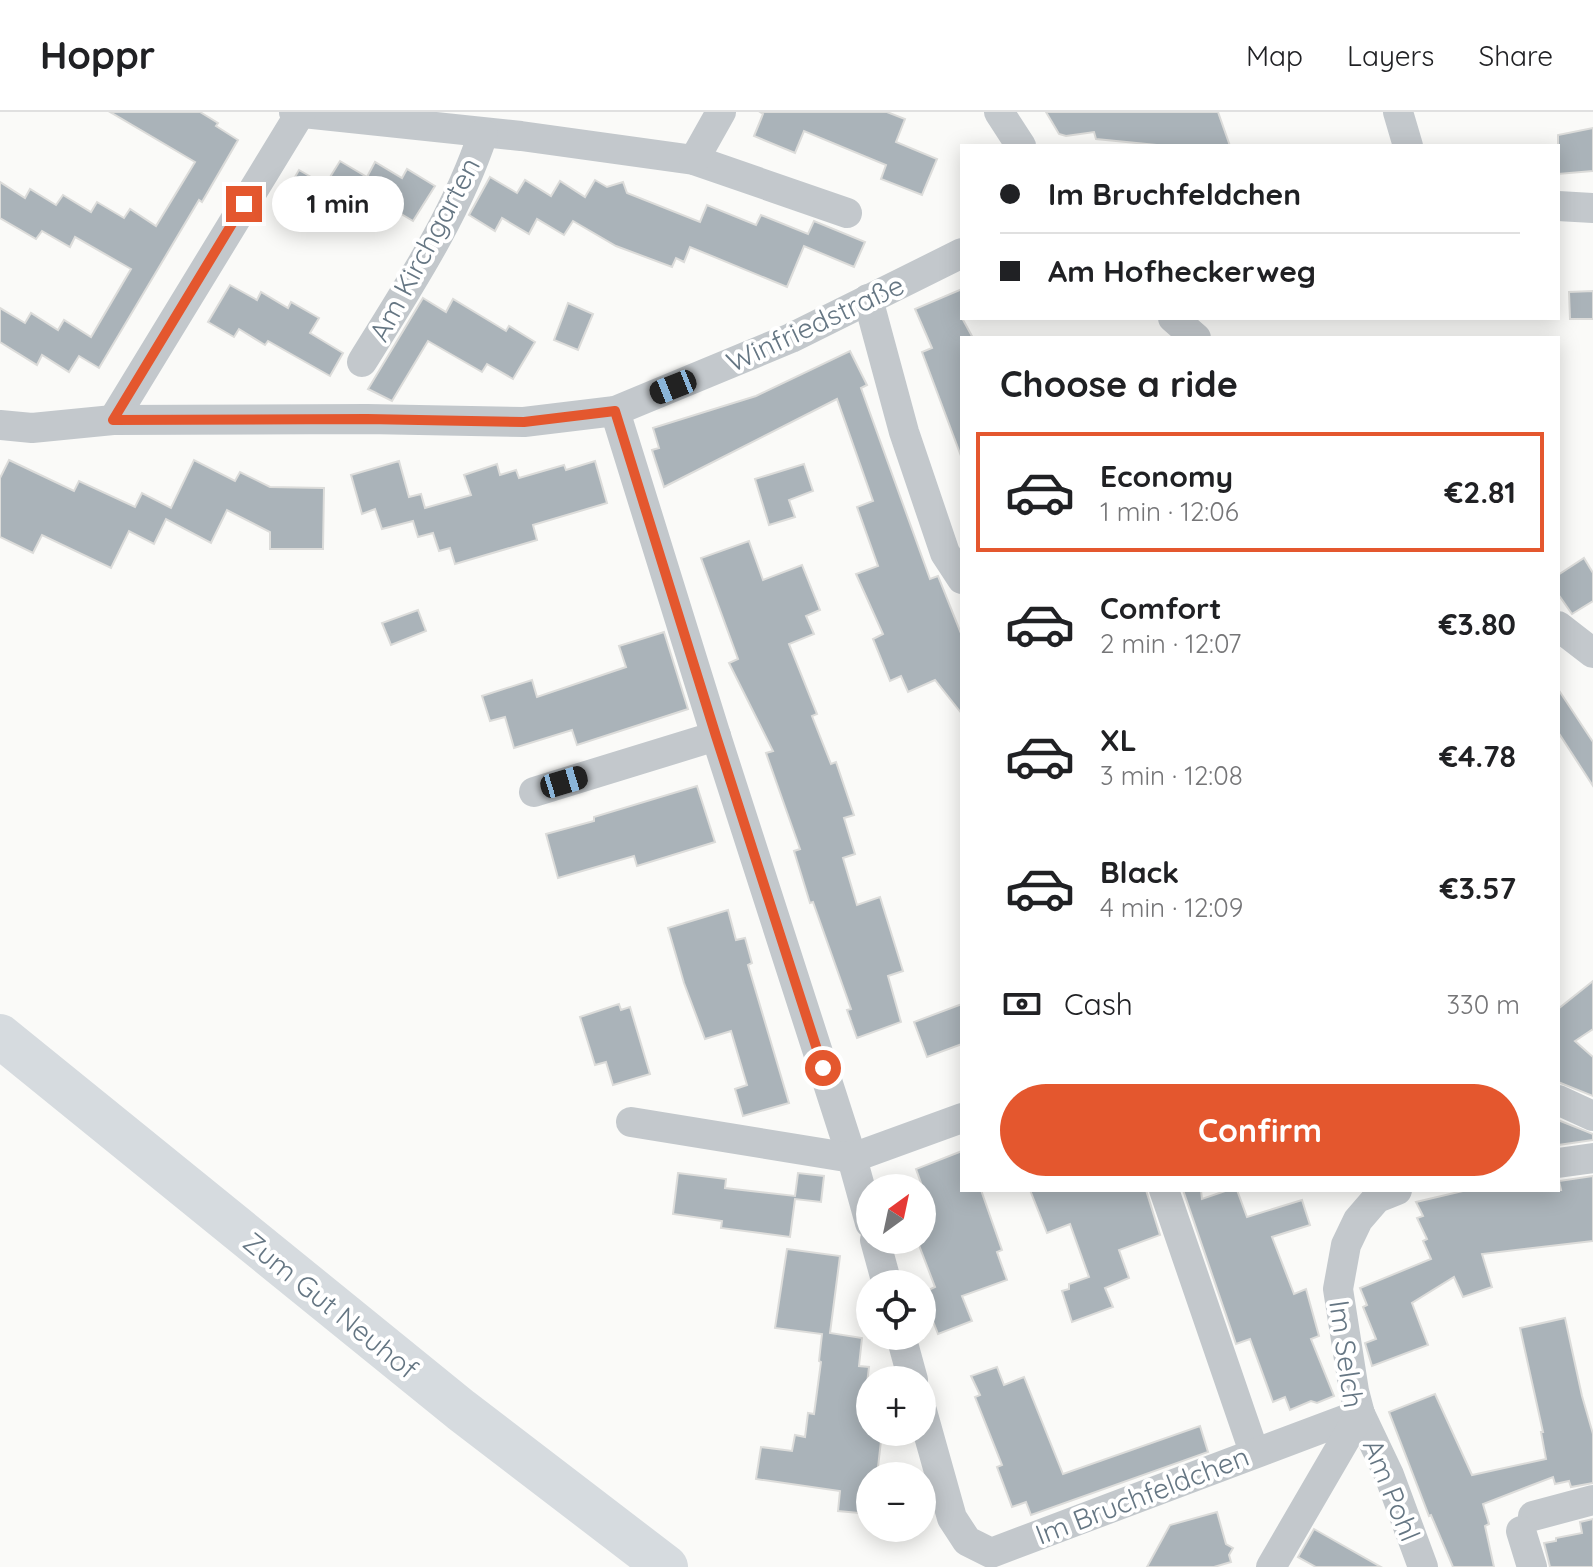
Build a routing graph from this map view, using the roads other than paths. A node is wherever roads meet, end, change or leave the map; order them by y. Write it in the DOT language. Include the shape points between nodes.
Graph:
graph roads {
  1 [pos="721,112"];
  2 [pos="999,112"];
  3 [pos="1398,112"];
  4 [pos="298,113"];
  5 [pos="483,134"];
  6 [pos="1020,144"];
  7 [pos="1407,144"];
  8 [pos="694,160"];
  9 [pos="1560,206"];
  10 [pos="1593,208"];
  11 [pos="847,213"];
  12 [pos="960,254"];
  13 [pos="868,299"];
  14 [pos="1175,320"];
  15 [pos="1194,336"];
  16 [pos="362,362"];
  17 [pos="615,411"];
  18 [pos="113,420"];
  19 [pos="0,425"];
  20 [pos="960,576"];
  21 [pos="716,736"];
  22 [pos="534,792"];
  23 [pos="0,1036"];
  24 [pos="1560,1101"];
  25 [pos="1593,1116"];
  26 [pos="960,1119"];
  27 [pos="631,1122"];
  28 [pos="852,1158"];
  29 [pos="1593,1158"];
  30 [pos="1560,1163"];
  31 [pos="856,1174"];
  32 [pos="1165,1192"];
  33 [pos="1392,1192"];
  34 [pos="1357,1402"];
  35 [pos="932,1446"];
  36 [pos="1254,1452"];
  37 [pos="1593,1500"];
  38 [pos="666,1567"];
  39 [pos="1271,1567"];
  40 [pos="1423,1567"];
  41 [pos="1532,1567"];
  1 -- 8 [label="street"];
  2 -- 6 [label="street"];
  3 -- 7 [label="street"];
  4 -- 5 [label="street, Am Kirchgarten"];
  4 -- 18 [label="street"];
  5 -- 8 [label="street, Am Kirchgarten"];
  5 -- 16 [label="street, Am Kirchgarten" via="469,176"];
  8 -- 11 [label="street, Am Kirchgarten"];
  9 -- 10 [label="street"];
  12 -- 13 [label="street, Winfriedstraße"];
  13 -- 17 [label="street, Winfriedstraße" via="791,338"];
  13 -- 20 [label="street" via="914,462 945,553"];
  14 -- 15 [label="street"];
  17 -- 18 [label="street, Winfriedstraße" via="524,422"];
  17 -- 21 [label="street"];
  18 -- 19 [label="street, Winfriedstraße" via="32,428"];
  21 -- 22 [label="street"];
  21 -- 28 [label="street"];
  23 -- 38 [label="main road, Zum Gut Neuhof" via="461,1410"];
  24 -- 25 [label="street"];
  26 -- 28 [label="street"];
  27 -- 28 [label="street"];
  28 -- 31 [label="street"];
  29 -- 30 [label="street"];
  32 -- 36 [label="street"];
  33 -- 34 [label="street, Im Selch" via="1377,1198 1358,1220 1346,1245 1338,1289"];
  34 -- 36 [label="street, Im Bruchfeldchen"];
  34 -- 39 [label="street, Im Selch"];
  34 -- 40 [label="street, Am Pohl"];
  35 -- 36 [label="street, Im Bruchfeldchen" via="952,1518 967,1541 991,1553"];
  37 -- 41 [label="street" via="1527,1523"];
}
